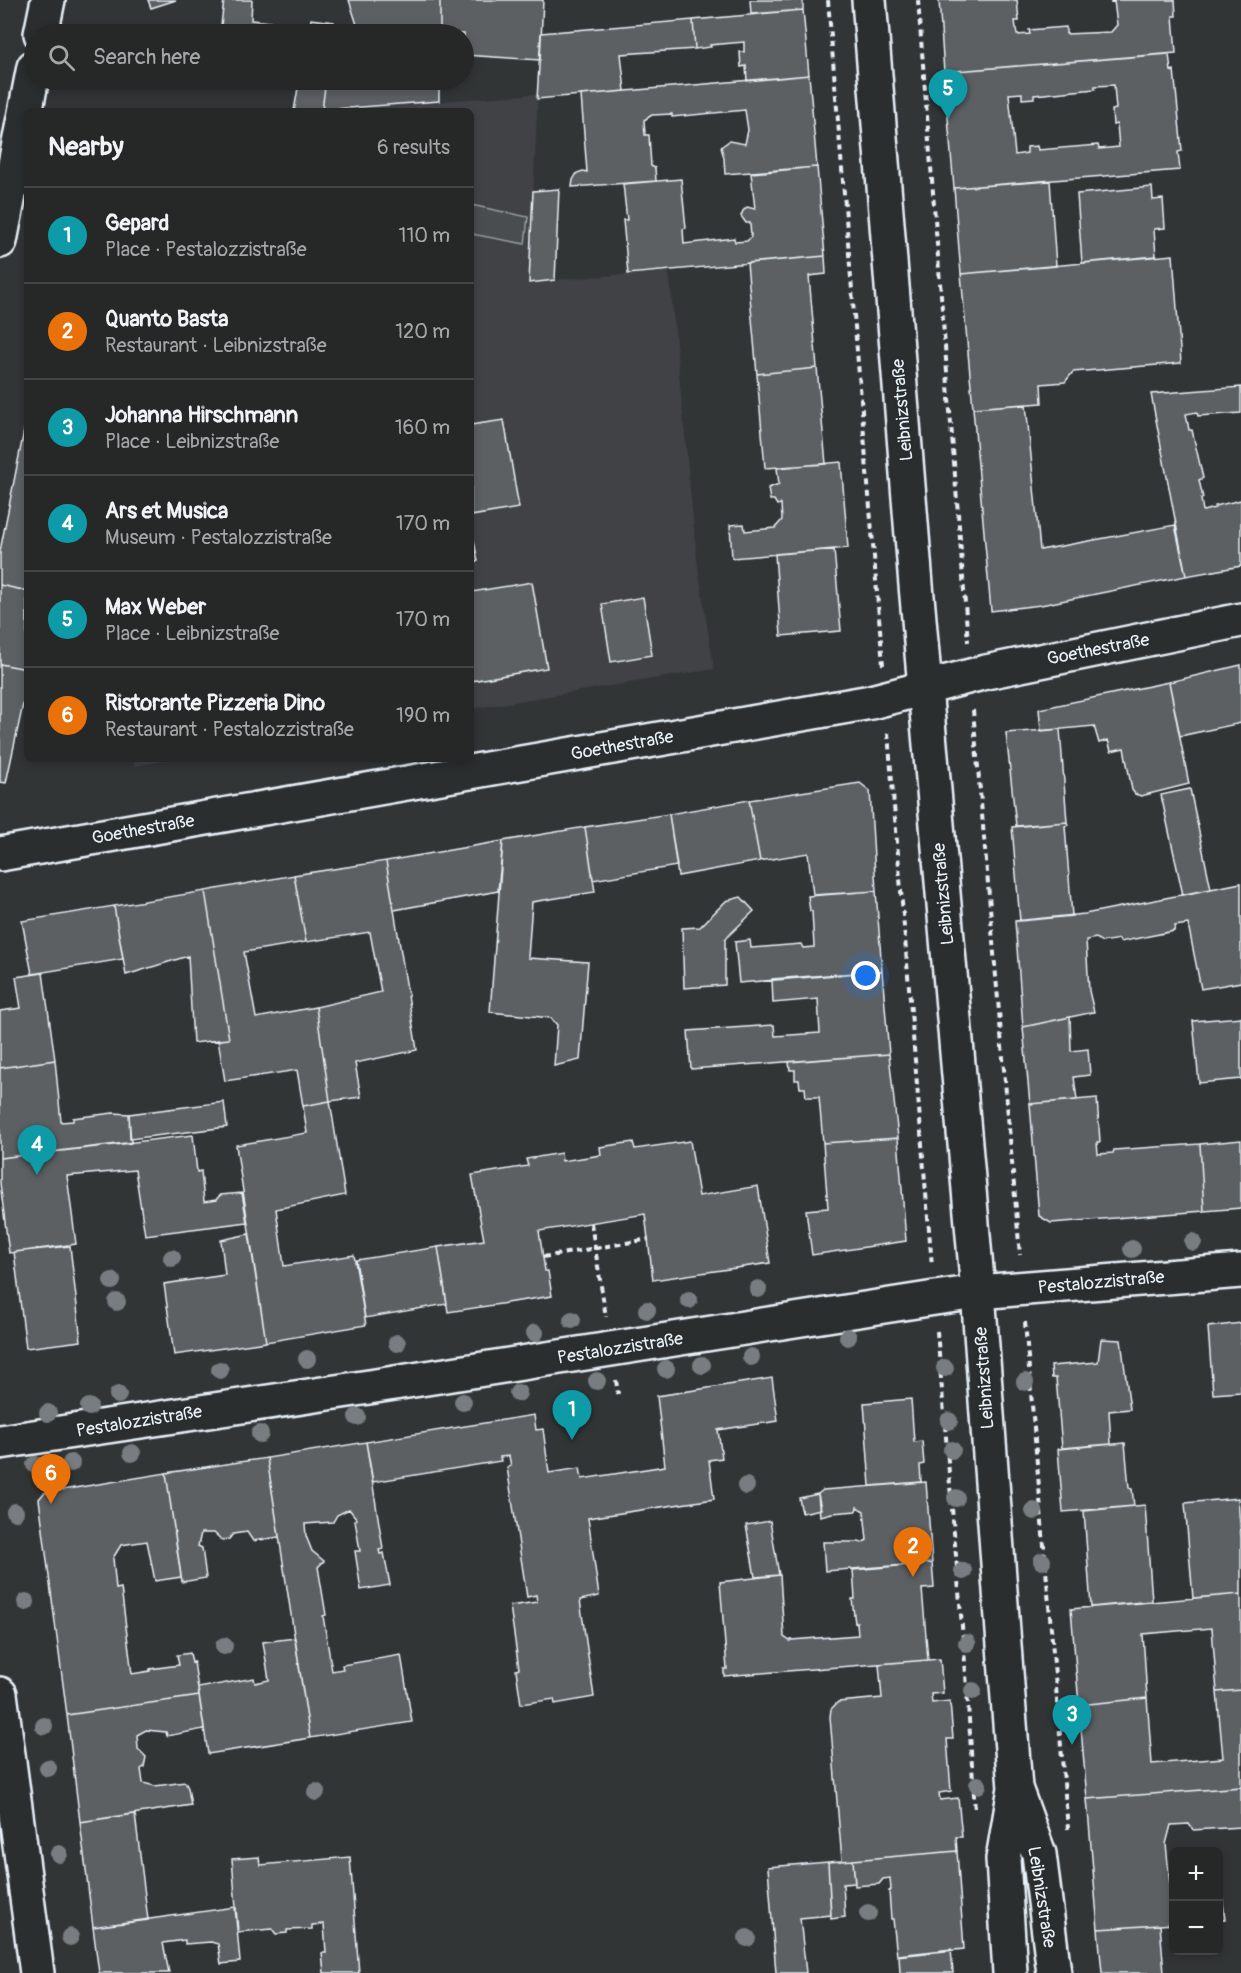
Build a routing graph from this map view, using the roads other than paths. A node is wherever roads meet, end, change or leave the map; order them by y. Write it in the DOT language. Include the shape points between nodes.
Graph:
graph roads {
  1 [pos="48,0"];
  2 [pos="869,0"];
  3 [pos="43,24"];
  4 [pos="30,90"];
  5 [pos="26,108"];
  6 [pos="24,118"];
  7 [pos="0,241"];
  8 [pos="1241,620"];
  9 [pos="926,688"];
  10 [pos="0,854"];
  11 [pos="1241,1271"];
  12 [pos="978,1292"];
  13 [pos="0,1442"];
  14 [pos="0,1695"];
  15 [pos="1015,1788"];
  16 [pos="37,1973"];
  17 [pos="1010,1973"];
  18 [pos="1054,1973"];
  1 -- 3 [label="street"];
  2 -- 9 [label="street, Leibnizstraße"];
  4 -- 5 [label="street"];
  6 -- 7 [label="street"];
  8 -- 9 [label="street, Goethestraße"];
  9 -- 10 [label="street, Goethestraße" via="862,703"];
  9 -- 12 [label="street, Leibnizstraße"];
  11 -- 12 [label="street, Pestalozzistraße"];
  12 -- 13 [label="street, Pestalozzistraße"];
  12 -- 15 [label="street, Leibnizstraße"];
  14 -- 16 [label="street"];
  15 -- 17 [label="street, Leibnizstraße" via="1003,1859"];
  15 -- 18 [label="street, Leibnizstraße" via="1039,1854"];
}
